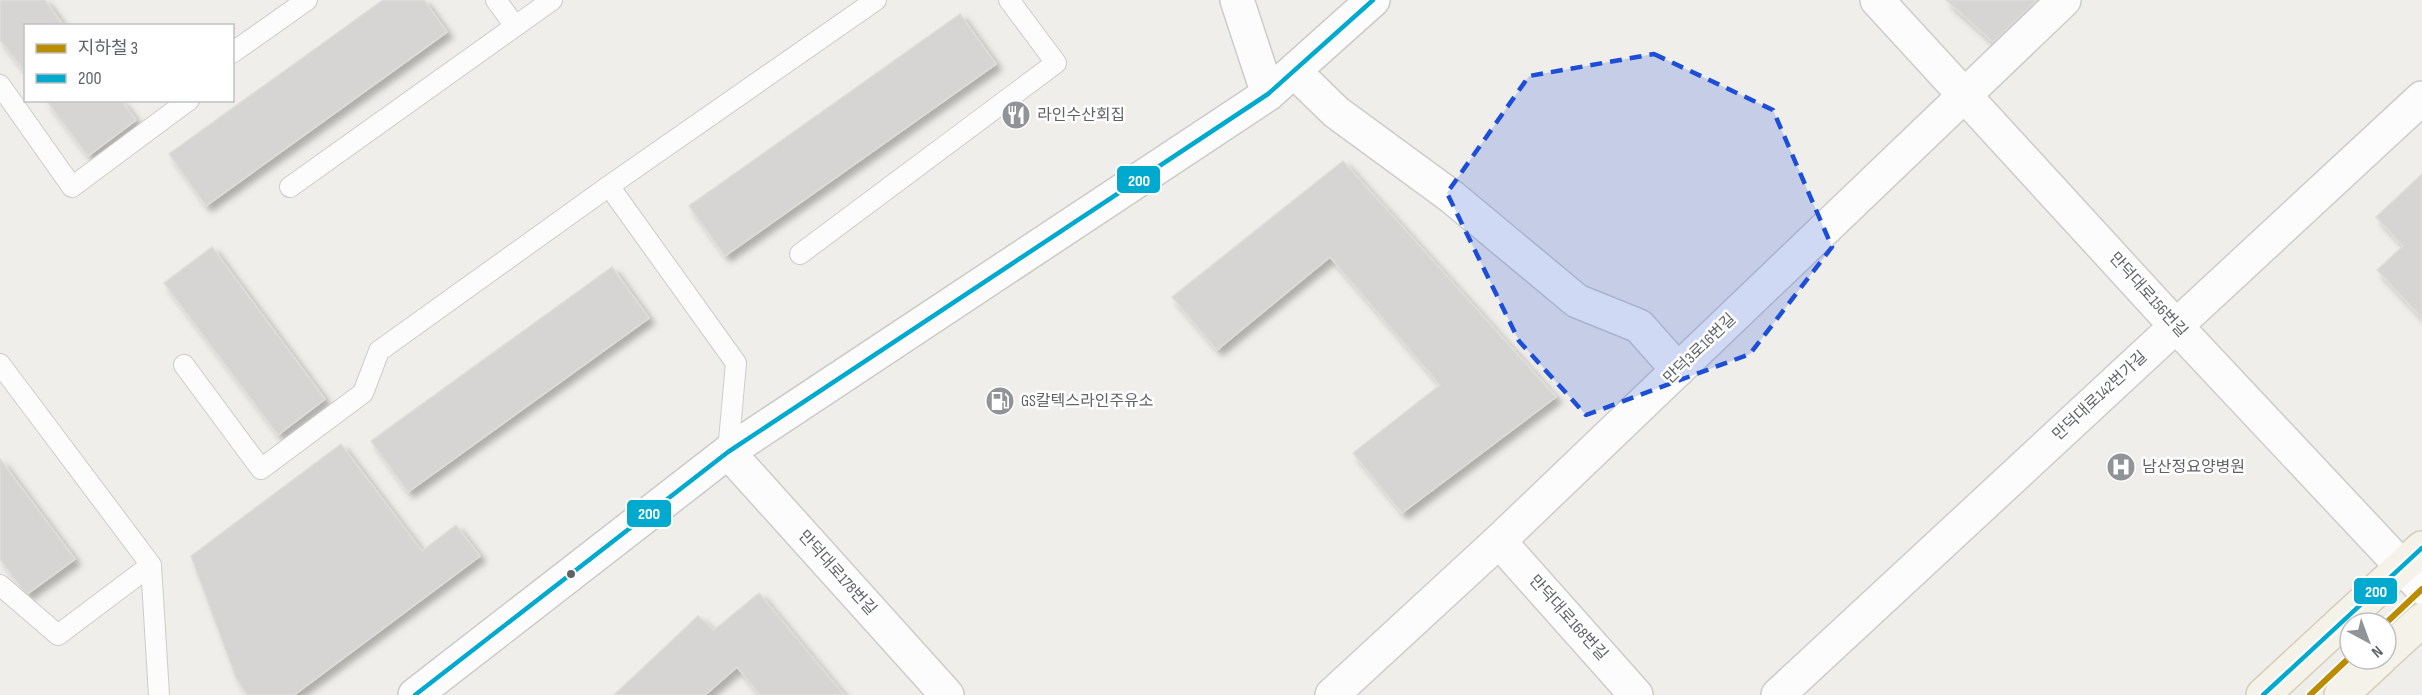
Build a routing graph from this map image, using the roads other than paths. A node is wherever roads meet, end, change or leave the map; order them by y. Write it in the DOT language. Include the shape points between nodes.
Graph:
graph roads {
  1 [pos="307,0"];
  2 [pos="496,0"];
  3 [pos="552,0"];
  4 [pos="876,0"];
  5 [pos="1009,0"];
  6 [pos="1237,0"];
  7 [pos="1373,0"];
  8 [pos="1877,0"];
  9 [pos="2064,0"];
  10 [pos="515,26"];
  11 [pos="234,52"];
  12 [pos="1294,71"];
  13 [pos="0,85"];
  14 [pos="1268,94"];
  15 [pos="1965,94"];
  16 [pos="2422,98"];
  17 [pos="186,102"];
  18 [pos="609,186"];
  19 [pos="290,187"];
  20 [pos="800,254"];
  21 [pos="2176,326"];
  22 [pos="0,364"];
  23 [pos="184,365"];
  24 [pos="1678,370"];
  25 [pos="728,452"];
  26 [pos="1499,541"];
  27 [pos="151,565"];
  28 [pos="2415,567"];
  29 [pos="0,585"];
  30 [pos="2422,620"];
  31 [pos="2398,642"];
  32 [pos="2367,671"];
  33 [pos="159,695"];
  34 [pos="415,695"];
  35 [pos="947,695"];
  36 [pos="1332,695"];
  37 [pos="1636,695"];
  38 [pos="1778,695"];
  39 [pos="2263,695"];
  40 [pos="2340,695"];
  1 -- 11 [label="lane"];
  2 -- 10 [label="lane"];
  3 -- 10 [label="lane"];
  4 -- 18 [label="lane"];
  5 -- 20 [label="lane" via="1056,63"];
  6 -- 14 [label="street"];
  7 -- 12 [label="street"];
  8 -- 15 [label="street, 만덕대로156번길"];
  9 -- 15 [label="street, 만덕3로16번길"];
  10 -- 19 [label="lane"];
  12 -- 14 [label="street"];
  12 -- 24 [label="street" via="1336,112 1452,197 1577,301 1640,326"];
  13 -- 17 [label="lane" via="72,187"];
  14 -- 25 [label="street"];
  15 -- 21 [label="street, 만덕대로156번길"];
  15 -- 24 [label="street, 만덕3로16번길"];
  16 -- 21 [label="street, 만덕대로142번가길"];
  18 -- 23 [label="lane" via="379,351 363,393 261,470"];
  18 -- 25 [label="lane" via="736,363"];
  21 -- 28 [label="street, 만덕대로156번길"];
  21 -- 38 [label="street, 만덕대로142번가길"];
  22 -- 27 [label="lane"];
  24 -- 26 [label="street, 만덕3로16번길"];
  25 -- 34 [label="street"];
  25 -- 35 [label="street, 만덕대로178번길"];
  26 -- 36 [label="street, 만덕3로16번길"];
  26 -- 37 [label="street, 만덕대로168번길"];
  27 -- 29 [label="lane" via="58,635"];
  27 -- 33 [label="lane"];
  28 -- 39 [label="main road"];
  30 -- 31 [label="main road"];
  32 -- 40 [label="main road"];
}
